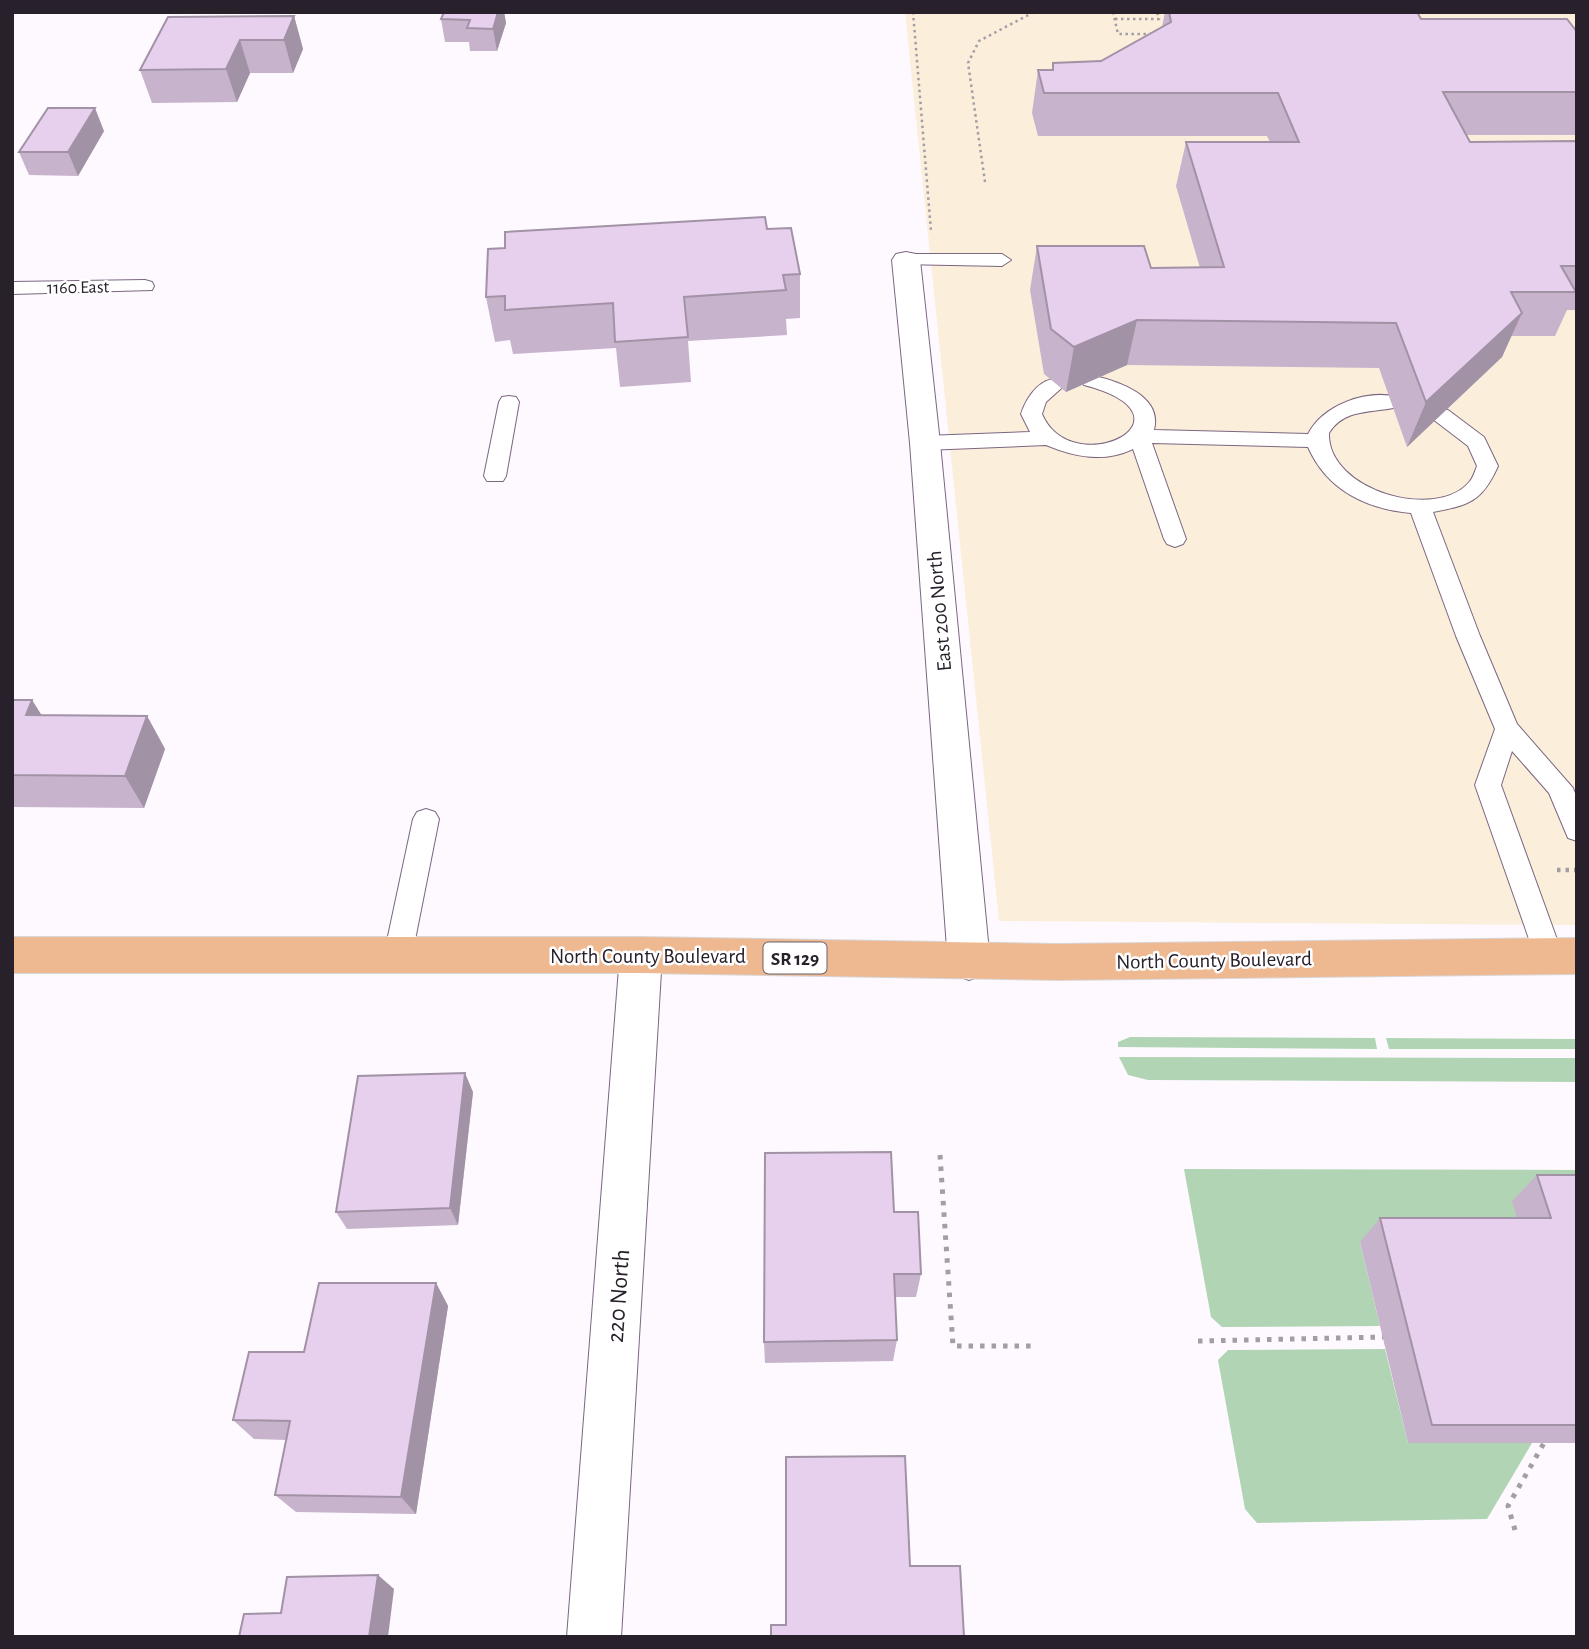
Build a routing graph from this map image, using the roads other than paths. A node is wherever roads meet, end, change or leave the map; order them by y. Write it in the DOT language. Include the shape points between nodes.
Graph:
graph roads {
  1 [pos="906,260"];
  2 [pos="1002,260"];
  3 [pos="145,286"];
  4 [pos="12,288"];
  5 [pos="1091,381"];
  6 [pos="1056,384"];
  7 [pos="509,402"];
  8 [pos="1391,402"];
  9 [pos="1441,415"];
  10 [pos="1139,436"];
  11 [pos="1048,438"];
  12 [pos="1318,441"];
  13 [pos="925,443"];
  14 [pos="495,476"];
  15 [pos="1420,508"];
  16 [pos="1175,539"];
  17 [pos="1507,729"];
  18 [pos="426,819"];
  19 [pos="1577,831"];
  20 [pos="12,955"];
  21 [pos="398,955"];
  22 [pos="641,955"];
  23 [pos="1563,956"];
  24 [pos="969,962"];
  25 [pos="594,1637"];
  1 -- 2 [label="lane"];
  1 -- 13 [label="street, East 200 North"];
  3 -- 4 [label="lane, 1160 East"];
  5 -- 10 [label="lane" via="1108,384 1137,401 1144,412"];
  6 -- 11 [label="lane" via="1041,391 1031,411"];
  7 -- 14 [label="lane"];
  8 -- 12 [label="lane" via="1355,405 1336,413 1323,425"];
  9 -- 15 [label="lane" via="1474,438 1485,455 1487,472 1481,487 1466,498 1446,506"];
  10 -- 11 [label="lane" via="1129,444 1097,451 1063,446"];
  10 -- 12 [label="lane"];
  10 -- 16 [label="lane"];
  11 -- 13 [label="lane"];
  12 -- 15 [label="lane" via="1322,456 1348,486 1395,505"];
  13 -- 24 [label="street, East 200 North"];
  15 -- 17 [label="lane"];
  17 -- 19 [label="lane" via="1560,788"];
  17 -- 23 [label="lane" via="1488,785"];
  18 -- 21 [label="lane"];
  20 -- 21 [label="main road, North County Boulevard / SR 129"];
  21 -- 22 [label="main road, North County Boulevard / SR 129"];
  22 -- 24 [label="main road, North County Boulevard / SR 129"];
  22 -- 25 [label="street, 220 North"];
  23 -- 24 [label="main road, North County Boulevard / SR 129"];
}
